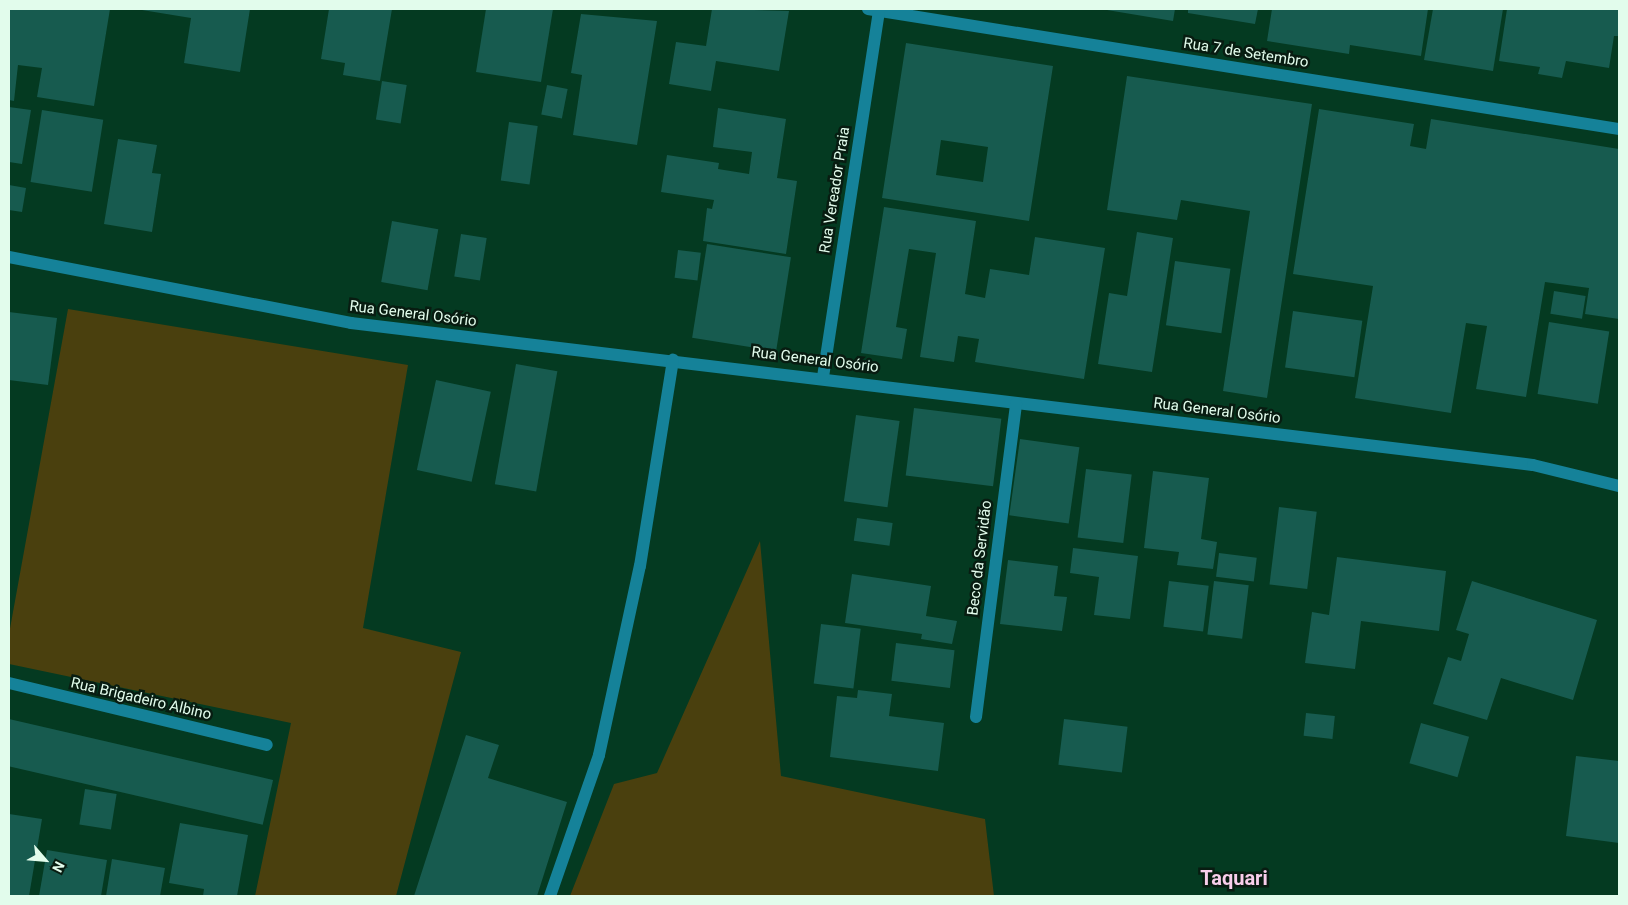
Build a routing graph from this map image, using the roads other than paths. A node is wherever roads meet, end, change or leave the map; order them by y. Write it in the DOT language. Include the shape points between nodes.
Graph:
graph roads {
  1 [pos="875,9"];
  2 [pos="1619,129"];
  3 [pos="9,257"];
  4 [pos="672,360"];
  5 [pos="823,377"];
  6 [pos="1016,404"];
  7 [pos="1619,486"];
  8 [pos="9,683"];
  9 [pos="976,717"];
  10 [pos="267,745"];
  11 [pos="550,896"];
  1 -- 2 [label="street, Rua 7 de Setembro"];
  1 -- 5 [label="street, Rua Vereador Praia"];
  3 -- 4 [label="street, Rua General Osório" via="351,323"];
  4 -- 5 [label="street, Rua General Osório"];
  4 -- 11 [label="street" via="640,566 599,756"];
  5 -- 6 [label="street, Rua General Osório"];
  6 -- 7 [label="street, Rua General Osório" via="1533,465"];
  6 -- 9 [label="street, Beco da Servidão"];
  8 -- 10 [label="street, Rua Brigadeiro Albino"];
}
